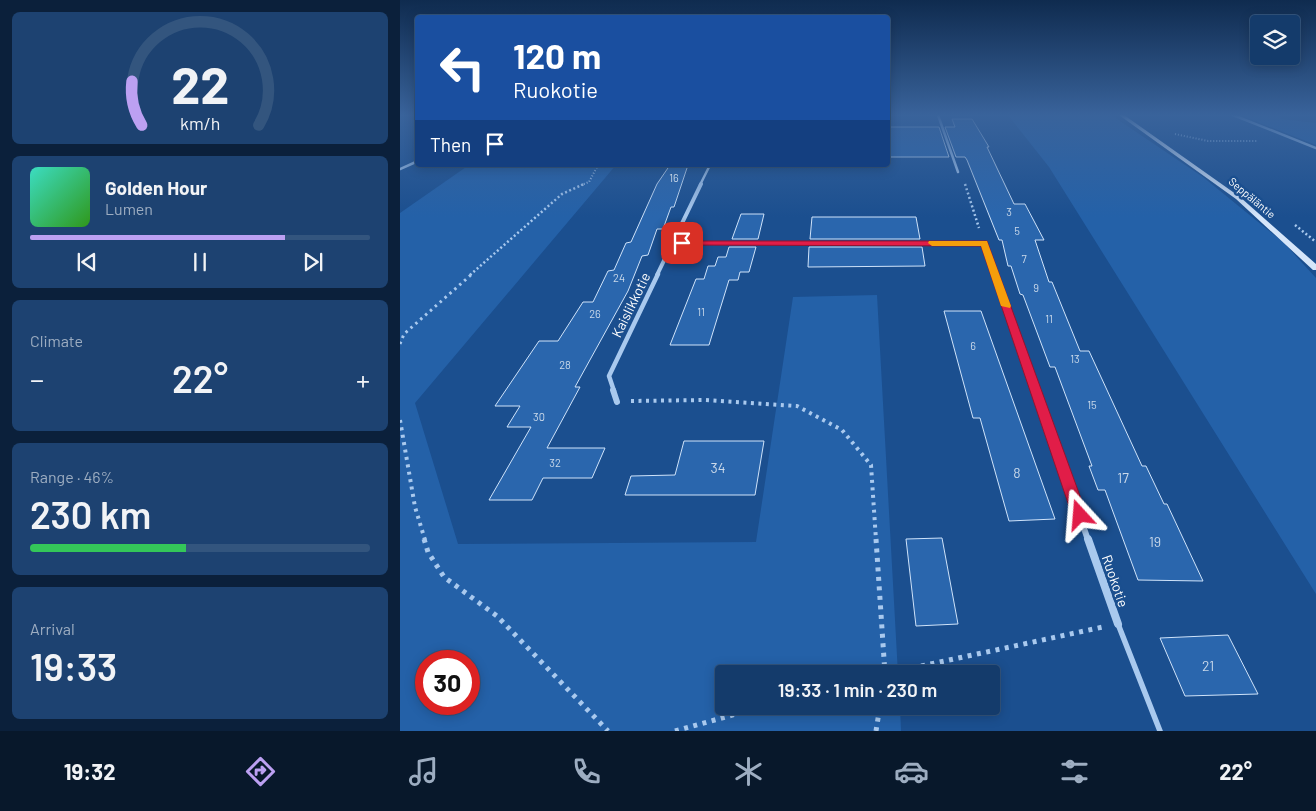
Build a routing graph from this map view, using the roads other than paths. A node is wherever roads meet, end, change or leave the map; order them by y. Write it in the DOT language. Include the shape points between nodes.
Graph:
graph roads {
  1 [pos="950,149"];
  2 [pos="1169,149"];
  3 [pos="415,162"];
  4 [pos="709,167"];
  5 [pos="400,169"];
  6 [pos="958,172"];
  7 [pos="674,243"];
  8 [pos="1316,268"];
  9 [pos="617,402"];
  10 [pos="1118,624"];
  11 [pos="1160,731"];
  1 -- 6 [label="street"];
  2 -- 8 [label="main road, Seppäläntie" via="1238,198"];
  3 -- 5 [label="street"];
  4 -- 7 [label="street, Kaislikkotie"];
  7 -- 9 [label="street, Kaislikkotie" via="609,376"];
  7 -- 10 [label="street, Ruokotie" via="984,243"];
  10 -- 11 [label="lane"];
}
